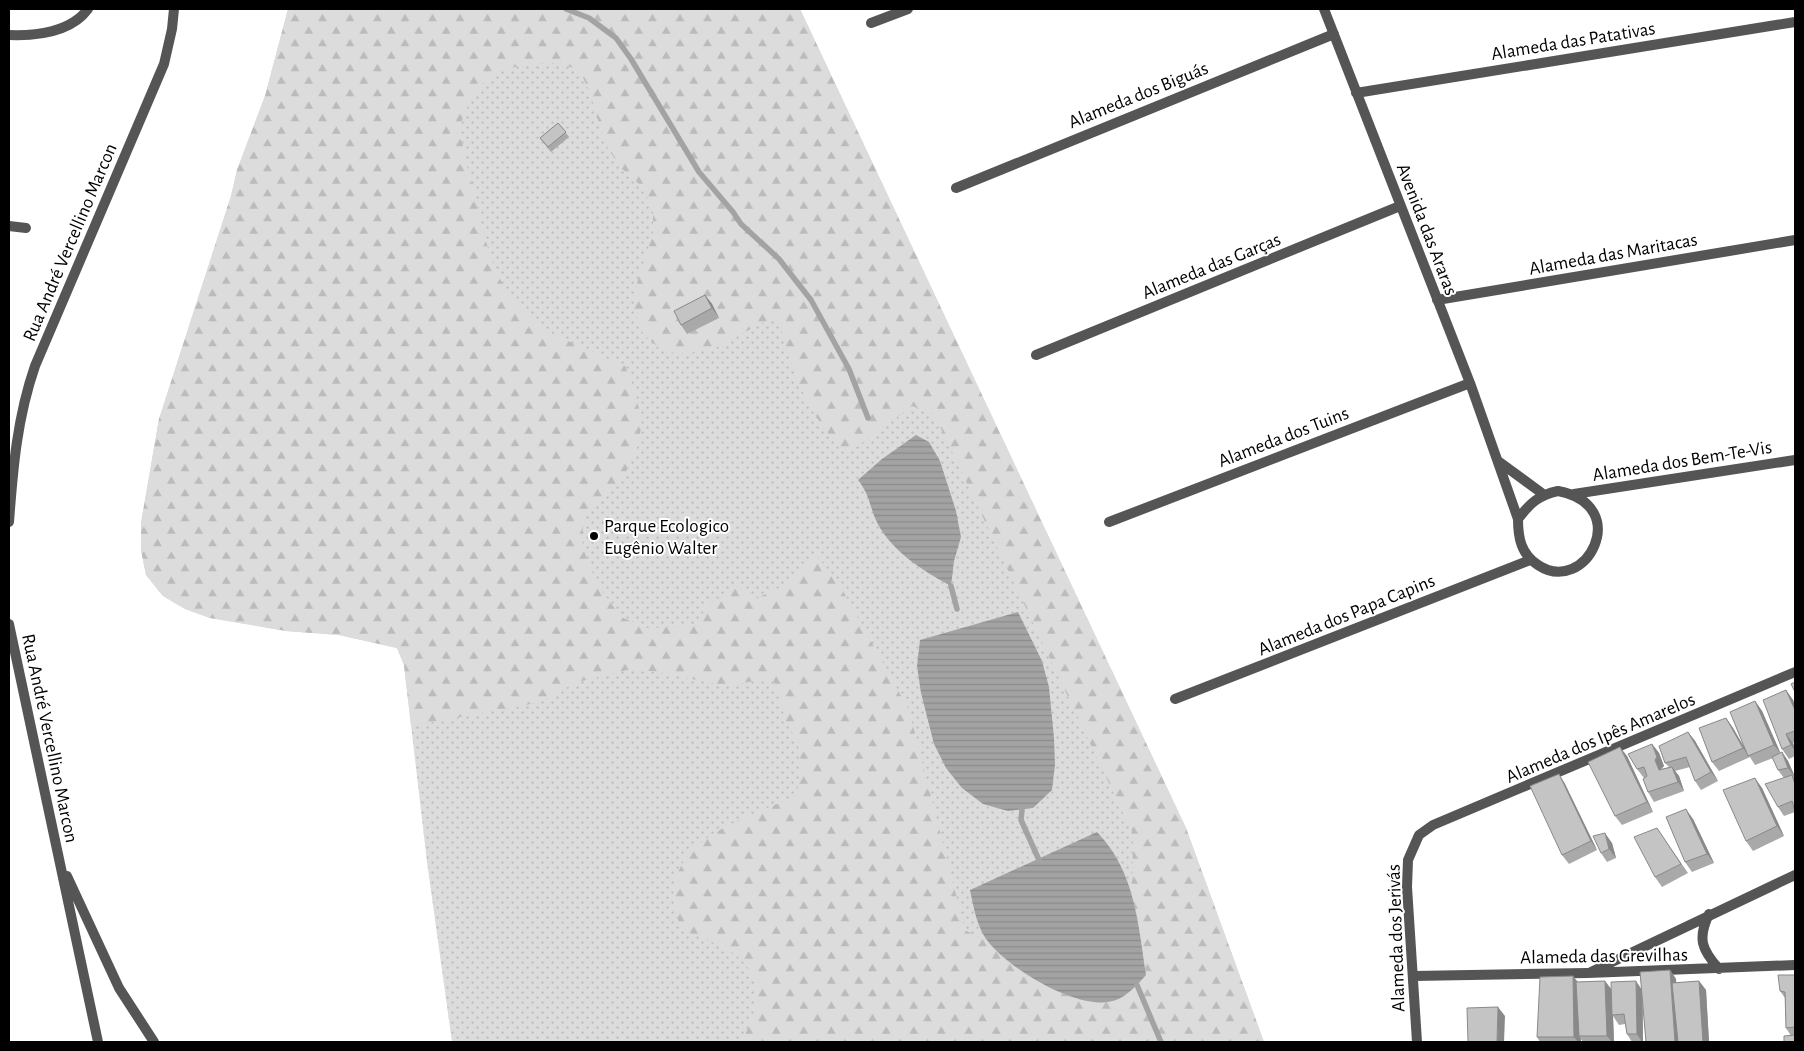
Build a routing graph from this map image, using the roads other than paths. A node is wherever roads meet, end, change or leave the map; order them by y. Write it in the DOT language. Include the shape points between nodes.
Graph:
graph roads {
  1 [pos="88,9"];
  2 [pos="174,9"];
  3 [pos="908,9"];
  4 [pos="1324,9"];
  5 [pos="1795,22"];
  6 [pos="871,23"];
  7 [pos="1334,34"];
  8 [pos="9,35"];
  9 [pos="1356,93"];
  10 [pos="956,188"];
  11 [pos="1400,206"];
  12 [pos="9,226"];
  13 [pos="26,228"];
  14 [pos="1795,240"];
  15 [pos="1437,300"];
  16 [pos="1036,355"];
  17 [pos="1470,383"];
  18 [pos="1795,460"];
  19 [pos="1498,462"];
  20 [pos="1543,494"];
  21 [pos="1574,494"];
  22 [pos="1518,519"];
  23 [pos="9,522"];
  24 [pos="1109,522"];
  25 [pos="1530,560"];
  26 [pos="9,624"];
  27 [pos="1795,672"];
  28 [pos="1175,700"];
  29 [pos="1419,835"];
  30 [pos="59,859"];
  31 [pos="1795,875"];
  32 [pos="1709,914"];
  33 [pos="1795,965"];
  34 [pos="1719,969"];
  35 [pos="1588,973"];
  36 [pos="1414,976"];
  37 [pos="98,1042"];
  38 [pos="154,1042"];
  39 [pos="1417,1042"];
  1 -- 8 [label="street" via="63,28"];
  2 -- 23 [label="street, Rua André Vercellino Marcon" via="164,64 35,366 24,400 13,458"];
  3 -- 6 [label="street"];
  4 -- 7 [label="street, Avenida das Araras"];
  5 -- 9 [label="street, Alameda das Patativas"];
  7 -- 9 [label="street, Avenida das Araras"];
  7 -- 10 [label="street, Alameda dos Biguás"];
  9 -- 11 [label="street, Avenida das Araras"];
  11 -- 15 [label="street, Avenida das Araras"];
  11 -- 16 [label="street, Alameda das Garças"];
  12 -- 13 [label="street"];
  14 -- 15 [label="street, Alameda das Maritacas"];
  15 -- 17 [label="street, Avenida das Araras"];
  17 -- 19 [label="street, Avenida das Araras"];
  17 -- 24 [label="street, Alameda dos Tuins"];
  18 -- 21 [label="street, Alameda dos Bem-Te-Vis"];
  19 -- 20 [label="street"];
  19 -- 22 [label="street, Avenida das Araras"];
  20 -- 21 [label="street" via="1558,491"];
  20 -- 22 [label="street" via="1530,503"];
  21 -- 25 [label="street" via="1587,503 1596,516 1599,531 1596,547 1587,560 1566,570 1543,568"];
  22 -- 25 [label="street" via="1521,547"];
  25 -- 28 [label="street, Alameda dos Papa Capins"];
  26 -- 30 [label="street, Rua André Vercellino Marcon"];
  27 -- 29 [label="street, Alameda dos Ipês Amarelos" via="1433,825"];
  29 -- 36 [label="street, Alameda dos Jerivás" via="1408,860 1407,887"];
  30 -- 37 [label="street, Rua André Vercellino Marcon"];
  30 -- 38 [label="street, Rua André Vercellino Marcon" via="120,988"];
  31 -- 32 [label="street"];
  32 -- 34 [label="street" via="1702,940 1706,954"];
  32 -- 35 [label="street"];
  33 -- 34 [label="street, Alameda das Grevilhas"];
  34 -- 35 [label="street, Alameda das Grevilhas"];
  35 -- 36 [label="street, Alameda das Grevilhas"];
  36 -- 39 [label="street, Alameda dos Jerivás"];
}
